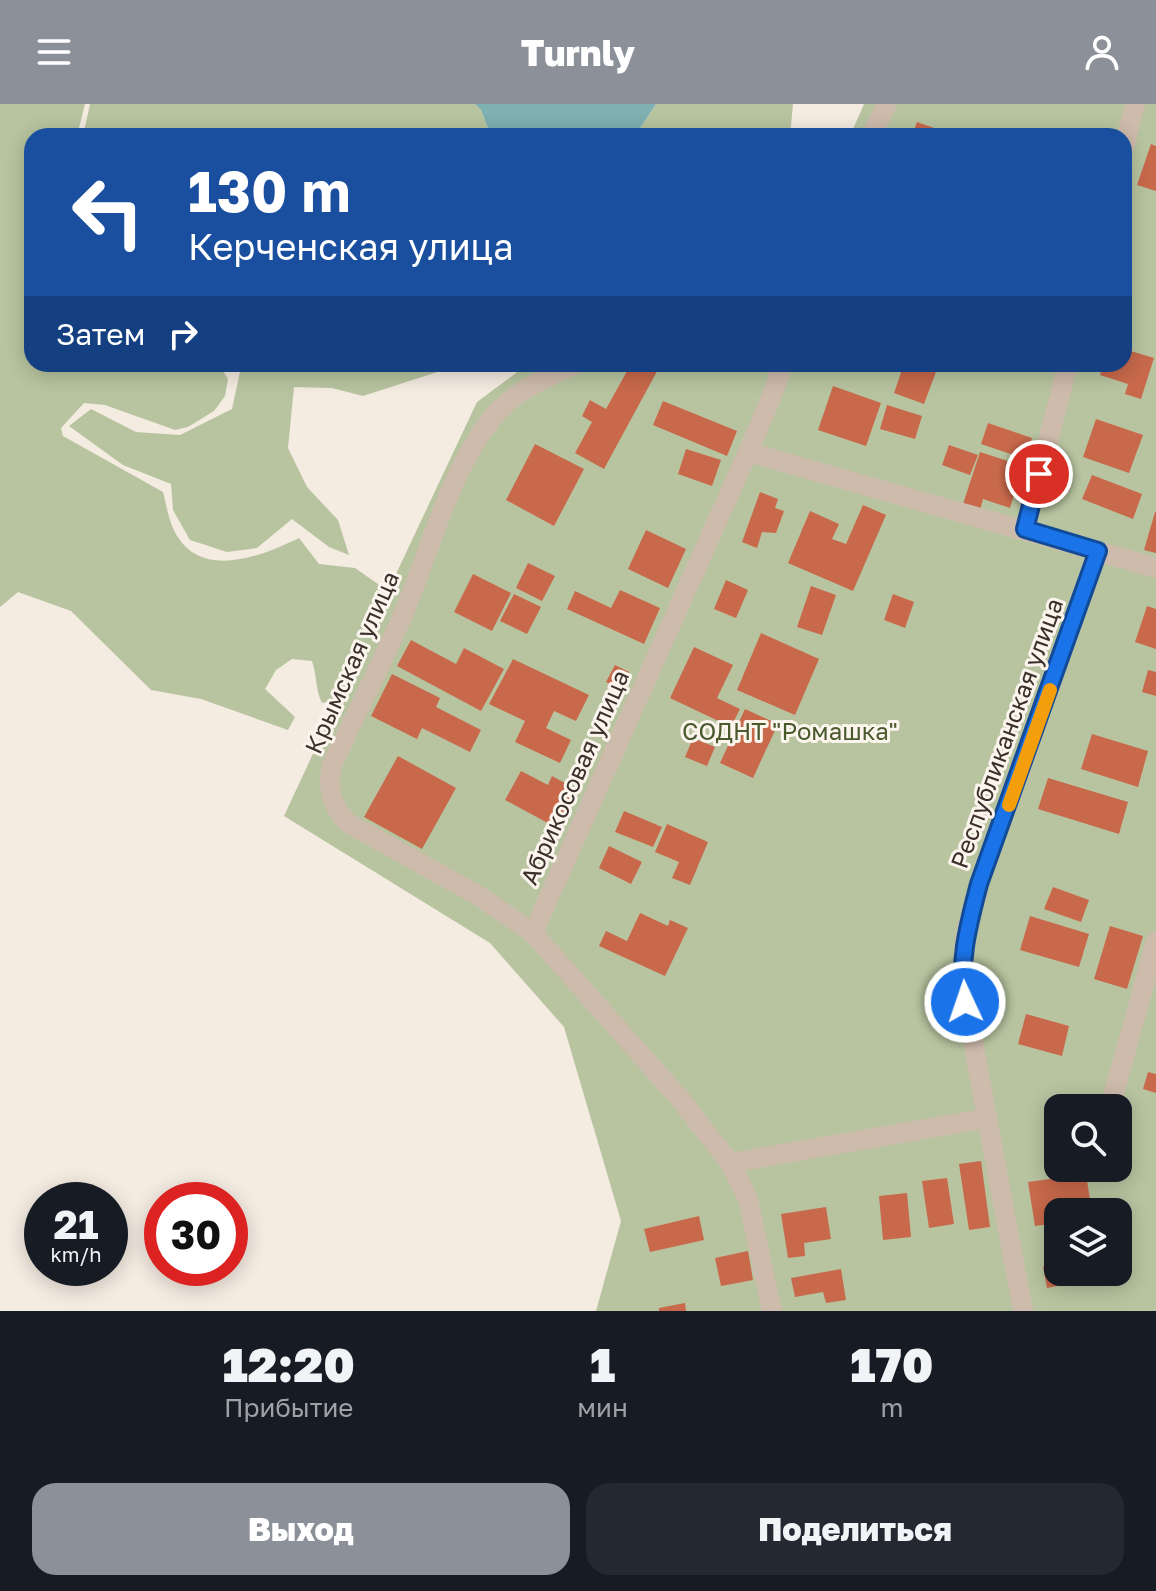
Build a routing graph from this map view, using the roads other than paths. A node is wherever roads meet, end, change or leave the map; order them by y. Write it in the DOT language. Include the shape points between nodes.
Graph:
graph roads {
  1 [pos="887,104"];
  2 [pos="1135,104"];
  3 [pos="875,128"];
  4 [pos="1129,128"];
  5 [pos="559,372"];
  6 [pos="780,372"];
  7 [pos="1066,372"];
  8 [pos="748,452"];
  9 [pos="1025,529"];
  10 [pos="1098,551"];
  11 [pos="1156,568"];
  12 [pos="533,933"];
  13 [pos="1156,941"];
  14 [pos="1114,1094"];
  15 [pos="988,1118"];
  16 [pos="730,1163"];
  17 [pos="772,1311"];
  18 [pos="1023,1311"];
  1 -- 3 [label="street"];
  2 -- 4 [label="street"];
  5 -- 12 [label="street, Крымская улица" via="495,414 473,445 329,781 331,798 348,823 479,896"];
  6 -- 8 [label="street, Абрикосовая улица"];
  7 -- 9 [label="street"];
  8 -- 9 [label="street"];
  8 -- 12 [label="street, Абрикосовая улица"];
  9 -- 10 [label="street"];
  10 -- 11 [label="street"];
  10 -- 15 [label="street, Республиканская улица" via="979,884 965,937 962,983"];
  12 -- 16 [label="street"];
  13 -- 14 [label="street"];
  15 -- 16 [label="street"];
  15 -- 18 [label="street, Республиканская улица"];
  16 -- 17 [label="street" via="748,1199"];
}
